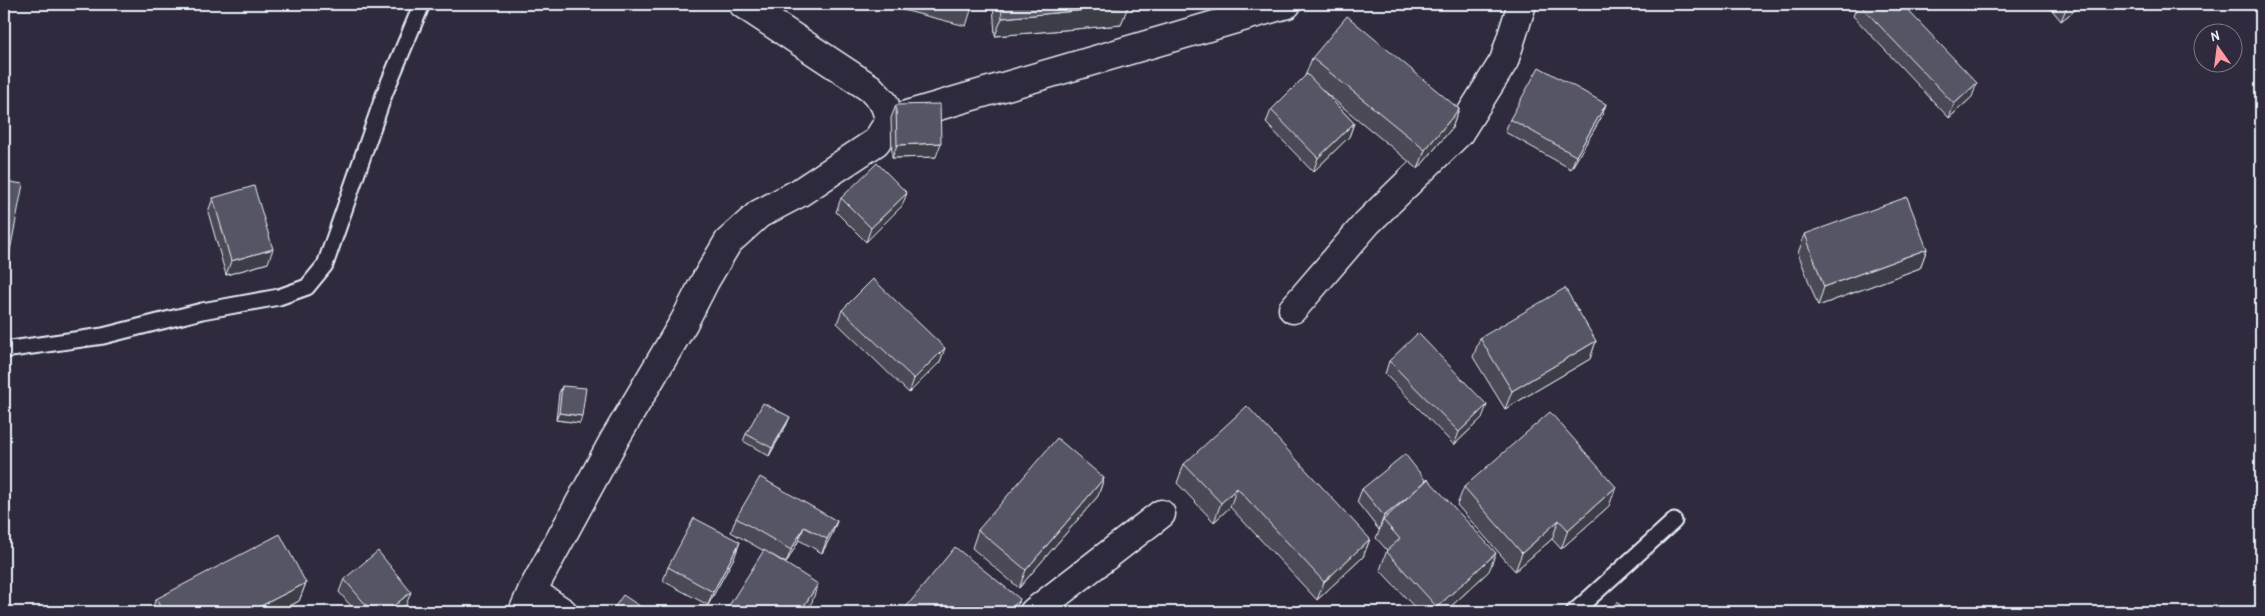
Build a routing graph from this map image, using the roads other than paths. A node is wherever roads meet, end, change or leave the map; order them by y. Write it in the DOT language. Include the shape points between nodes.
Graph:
graph roads {
  1 [pos="422,4"];
  2 [pos="743,4"];
  3 [pos="1287,4"];
  4 [pos="1522,4"];
  5 [pos="890,120"];
  6 [pos="1293,309"];
  7 [pos="4,350"];
  8 [pos="1161,514"];
  9 [pos="1674,521"];
  10 [pos="528,601"];
  11 [pos="563,612"];
  12 [pos="1034,612"];
  13 [pos="1574,612"];
  1 -- 7 [label="lane" via="385,92 325,265 307,287 279,297 103,336"];
  2 -- 5 [label="street" via="870,88 884,103"];
  3 -- 5 [label="street"];
  4 -- 6 [label="street" via="1504,61 1459,133 1367,224"];
  5 -- 10 [label="street" via="876,142 799,193 759,214 728,242 613,442"];
  8 -- 12 [label="street"];
  9 -- 13 [label="lane"];
  10 -- 11 [label="street"];
}
